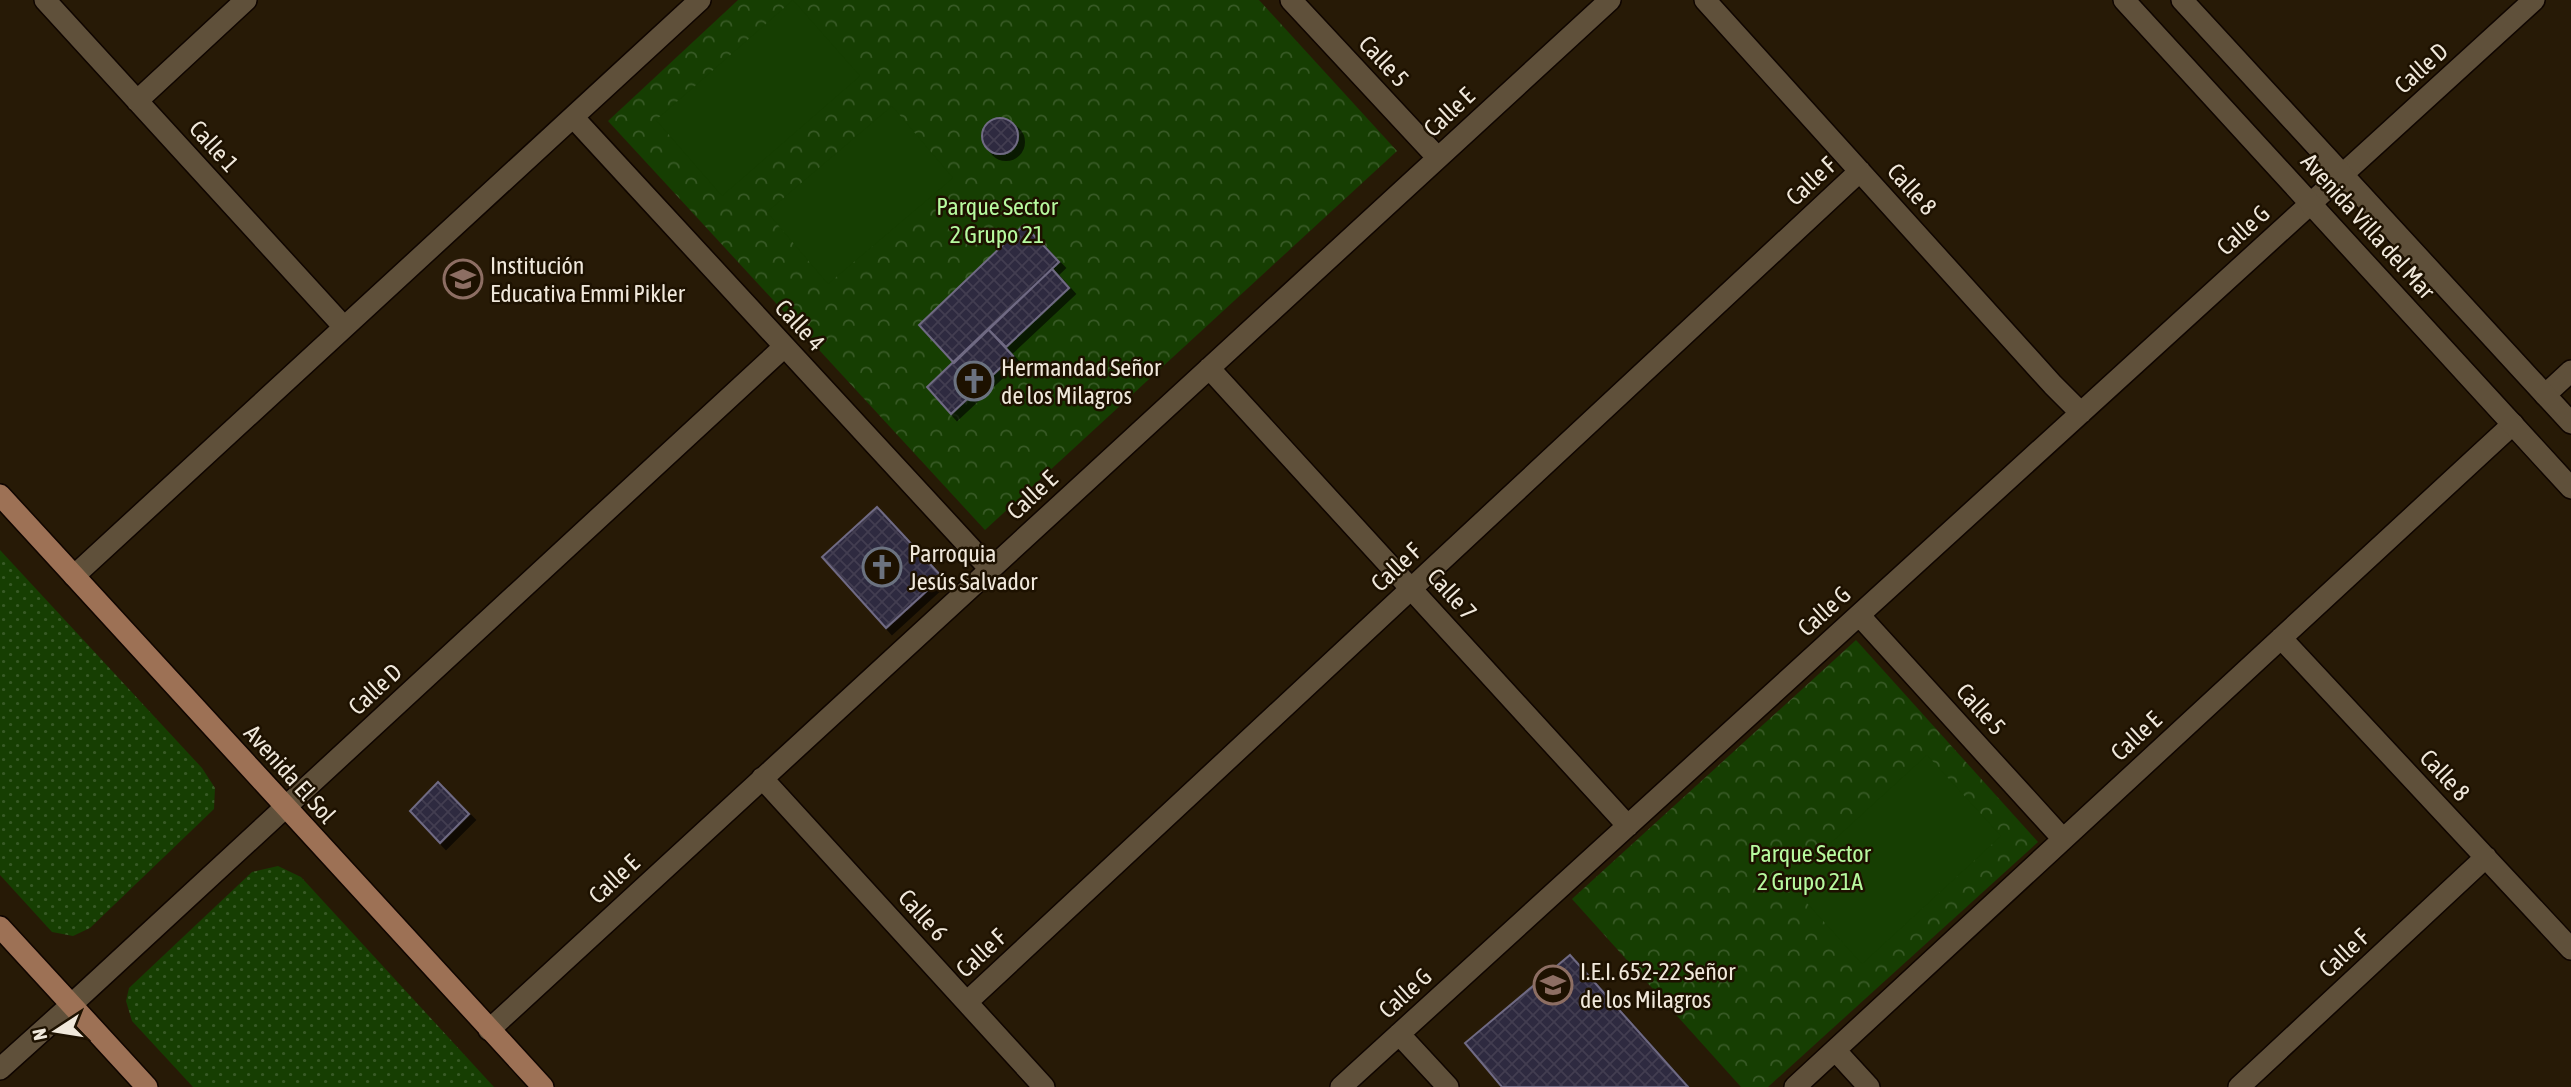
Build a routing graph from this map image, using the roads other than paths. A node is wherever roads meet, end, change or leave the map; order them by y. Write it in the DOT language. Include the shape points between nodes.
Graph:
graph roads {
  1 [pos="45,0"];
  2 [pos="246,0"];
  3 [pos="700,0"];
  4 [pos="1292,0"];
  5 [pos="1610,0"];
  6 [pos="1704,0"];
  7 [pos="2124,0"];
  8 [pos="2182,0"];
  9 [pos="2535,0"];
  10 [pos="137,101"];
  11 [pos="573,117"];
  12 [pos="1438,158"];
  13 [pos="1860,171"];
  14 [pos="2343,175"];
  15 [pos="2312,202"];
  16 [pos="344,327"];
  17 [pos="784,347"];
  18 [pos="1209,368"];
  19 [pos="2571,371"];
  20 [pos="2545,395"];
  21 [pos="2081,413"];
  22 [pos="2571,423"];
  23 [pos="2513,424"];
  24 [pos="2571,488"];
  25 [pos="0,495"];
  26 [pos="990,569"];
  27 [pos="74,576"];
  28 [pos="1411,589"];
  29 [pos="1859,615"];
  30 [pos="2281,638"];
  31 [pos="762,778"];
  32 [pos="286,807"];
  33 [pos="1628,826"];
  34 [pos="2063,839"];
  35 [pos="2486,857"];
  36 [pos="0,927"];
  37 [pos="2571,948"];
  38 [pos="967,1002"];
  39 [pos="71,1005"];
  40 [pos="489,1030"];
  41 [pos="1399,1034"];
  42 [pos="1835,1050"];
  43 [pos="0,1069"];
  44 [pos="147,1087"];
  45 [pos="543,1087"];
  46 [pos="1044,1087"];
  47 [pos="1341,1087"];
  48 [pos="1448,1087"];
  49 [pos="1795,1087"];
  50 [pos="1869,1087"];
  51 [pos="2239,1087"];
  1 -- 10 [label="street, Calle 1"];
  2 -- 10 [label="street"];
  3 -- 11 [label="street"];
  4 -- 12 [label="street, Calle 5"];
  5 -- 12 [label="street, Calle E"];
  6 -- 13 [label="street, Calle 8"];
  7 -- 15 [label="street, Avenida Villa del Mar"];
  8 -- 14 [label="street, Avenida Villa del Mar"];
  9 -- 14 [label="street, Calle D"];
  10 -- 16 [label="street, Calle 1"];
  11 -- 16 [label="street"];
  11 -- 17 [label="street, Calle 4"];
  12 -- 18 [label="street, Calle E"];
  13 -- 21 [label="street, Calle 8"];
  13 -- 28 [label="street, Calle F"];
  14 -- 15 [label="street, Calle G"];
  14 -- 20 [label="street, Avenida Villa del Mar"];
  15 -- 21 [label="street, Calle G"];
  15 -- 23 [label="street, Avenida Villa del Mar"];
  16 -- 27 [label="street"];
  17 -- 26 [label="street, Calle 4"];
  17 -- 32 [label="street, Calle D"];
  18 -- 26 [label="street, Calle E"];
  18 -- 28 [label="street, Calle 7"];
  19 -- 20 [label="street"];
  20 -- 22 [label="street, Avenida Villa del Mar"];
  21 -- 29 [label="street, Calle G"];
  23 -- 24 [label="street, Avenida Villa del Mar"];
  23 -- 30 [label="street, Calle E"];
  25 -- 27 [label="main road, Avenida El Sol"];
  26 -- 31 [label="street, Calle E"];
  27 -- 32 [label="main road, Avenida El Sol"];
  28 -- 33 [label="street, Calle 7"];
  28 -- 38 [label="street, Calle F"];
  29 -- 33 [label="street, Calle G"];
  29 -- 34 [label="street, Calle 5"];
  30 -- 34 [label="street, Calle E"];
  30 -- 35 [label="street, Calle 8"];
  31 -- 38 [label="street, Calle 6"];
  31 -- 40 [label="street, Calle E"];
  32 -- 39 [label="street, Calle D"];
  32 -- 40 [label="main road, Avenida El Sol"];
  33 -- 41 [label="street, Calle G"];
  34 -- 42 [label="street, Calle E"];
  35 -- 37 [label="street, Calle 8"];
  35 -- 51 [label="street, Calle F"];
  36 -- 39 [label="main road"];
  38 -- 46 [label="street, Calle 6"];
  39 -- 43 [label="street, Calle D"];
  39 -- 44 [label="main road"];
  40 -- 45 [label="main road, Avenida El Sol"];
  41 -- 47 [label="street, Calle G"];
  41 -- 48 [label="street"];
  42 -- 49 [label="street, Calle E"];
  42 -- 50 [label="street"];
}
